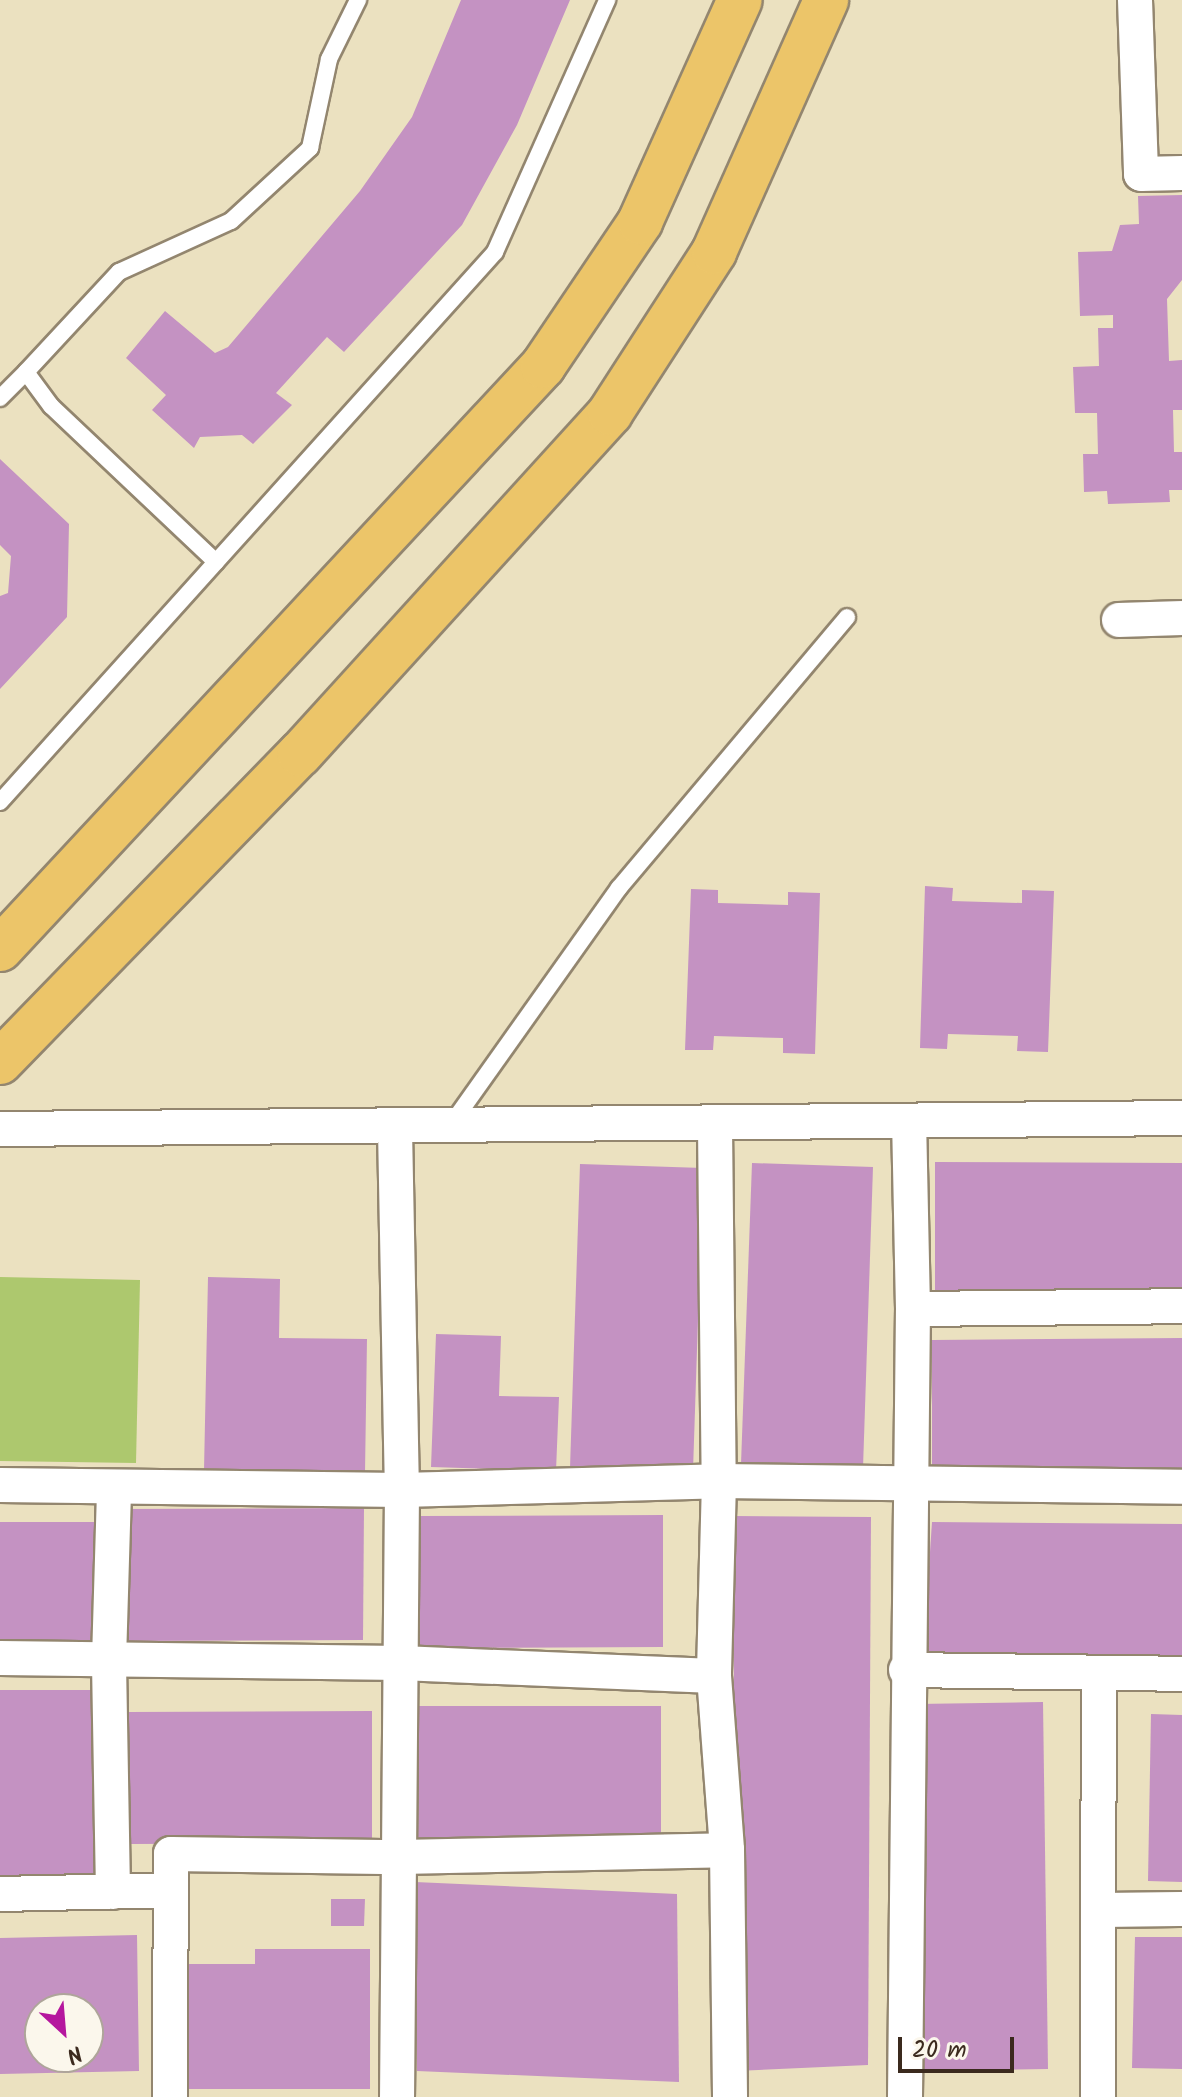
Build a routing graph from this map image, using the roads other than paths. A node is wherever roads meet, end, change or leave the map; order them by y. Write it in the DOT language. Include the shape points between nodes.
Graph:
graph roads {
  1 [pos="358,0"];
  2 [pos="607,0"];
  3 [pos="740,0"];
  4 [pos="826,0"];
  5 [pos="1135,0"];
  6 [pos="1182,173"];
  7 [pos="26,372"];
  8 [pos="0,398"];
  9 [pos="216,562"];
  10 [pos="847,617"];
  11 [pos="1182,618"];
  12 [pos="1119,620"];
  13 [pos="0,802"];
  14 [pos="0,949"];
  15 [pos="0,1062"];
  16 [pos="1182,1118"];
  17 [pos="909,1123"];
  18 [pos="715,1126"];
  19 [pos="449,1128"];
  20 [pos="0,1129"];
  21 [pos="395,1129"];
  22 [pos="1182,1306"];
  23 [pos="913,1309"];
  24 [pos="719,1481"];
  25 [pos="0,1485"];
  26 [pos="114,1487"];
  27 [pos="909,1487"];
  28 [pos="1182,1487"];
  29 [pos="402,1490"];
  30 [pos="0,1658"];
  31 [pos="109,1660"];
  32 [pos="401,1663"];
  33 [pos="906,1670"];
  34 [pos="1182,1674"];
  35 [pos="1099,1675"];
  36 [pos="714,1676"];
  37 [pos="727,1850"];
  38 [pos="400,1857"];
  39 [pos="171,1890"];
  40 [pos="113,1892"];
  41 [pos="0,1894"];
  42 [pos="1182,1909"];
  43 [pos="1100,1910"];
  44 [pos="170,2097"];
  45 [pos="397,2097"];
  46 [pos="730,2097"];
  47 [pos="905,2097"];
  48 [pos="1098,2097"];
  1 -- 7 [label="lane" via="329,59 310,148 231,221 119,272"];
  2 -- 9 [label="lane" via="495,252"];
  3 -- 14 [label="highway" via="640,222 543,366"];
  4 -- 15 [label="highway" via="714,252 610,413 300,754"];
  5 -- 6 [label="street" via="1141,174"];
  7 -- 8 [label="lane"];
  7 -- 9 [label="lane" via="51,406"];
  9 -- 13 [label="lane"];
  10 -- 19 [label="lane" via="619,888"];
  11 -- 12 [label="street"];
  16 -- 17 [label="street"];
  17 -- 18 [label="street"];
  17 -- 23 [label="street"];
  18 -- 19 [label="street"];
  18 -- 24 [label="street"];
  19 -- 21 [label="street"];
  20 -- 21 [label="street"];
  21 -- 29 [label="street"];
  22 -- 23 [label="street"];
  23 -- 27 [label="street"];
  24 -- 27 [label="street"];
  24 -- 29 [label="street"];
  24 -- 36 [label="street"];
  25 -- 26 [label="street"];
  26 -- 29 [label="street"];
  26 -- 31 [label="street"];
  27 -- 28 [label="street"];
  27 -- 33 [label="street"];
  29 -- 32 [label="street"];
  30 -- 31 [label="street"];
  31 -- 32 [label="street"];
  31 -- 40 [label="street"];
  32 -- 36 [label="street"];
  32 -- 38 [label="street"];
  33 -- 35 [label="street"];
  33 -- 47 [label="street"];
  34 -- 35 [label="street"];
  35 -- 43 [label="street"];
  36 -- 37 [label="street"];
  37 -- 38 [label="street"];
  37 -- 46 [label="street"];
  38 -- 39 [label="street" via="171,1854"];
  38 -- 45 [label="street"];
  39 -- 40 [label="street"];
  39 -- 44 [label="street"];
  40 -- 41 [label="street"];
  42 -- 43 [label="street"];
  43 -- 48 [label="street"];
}
